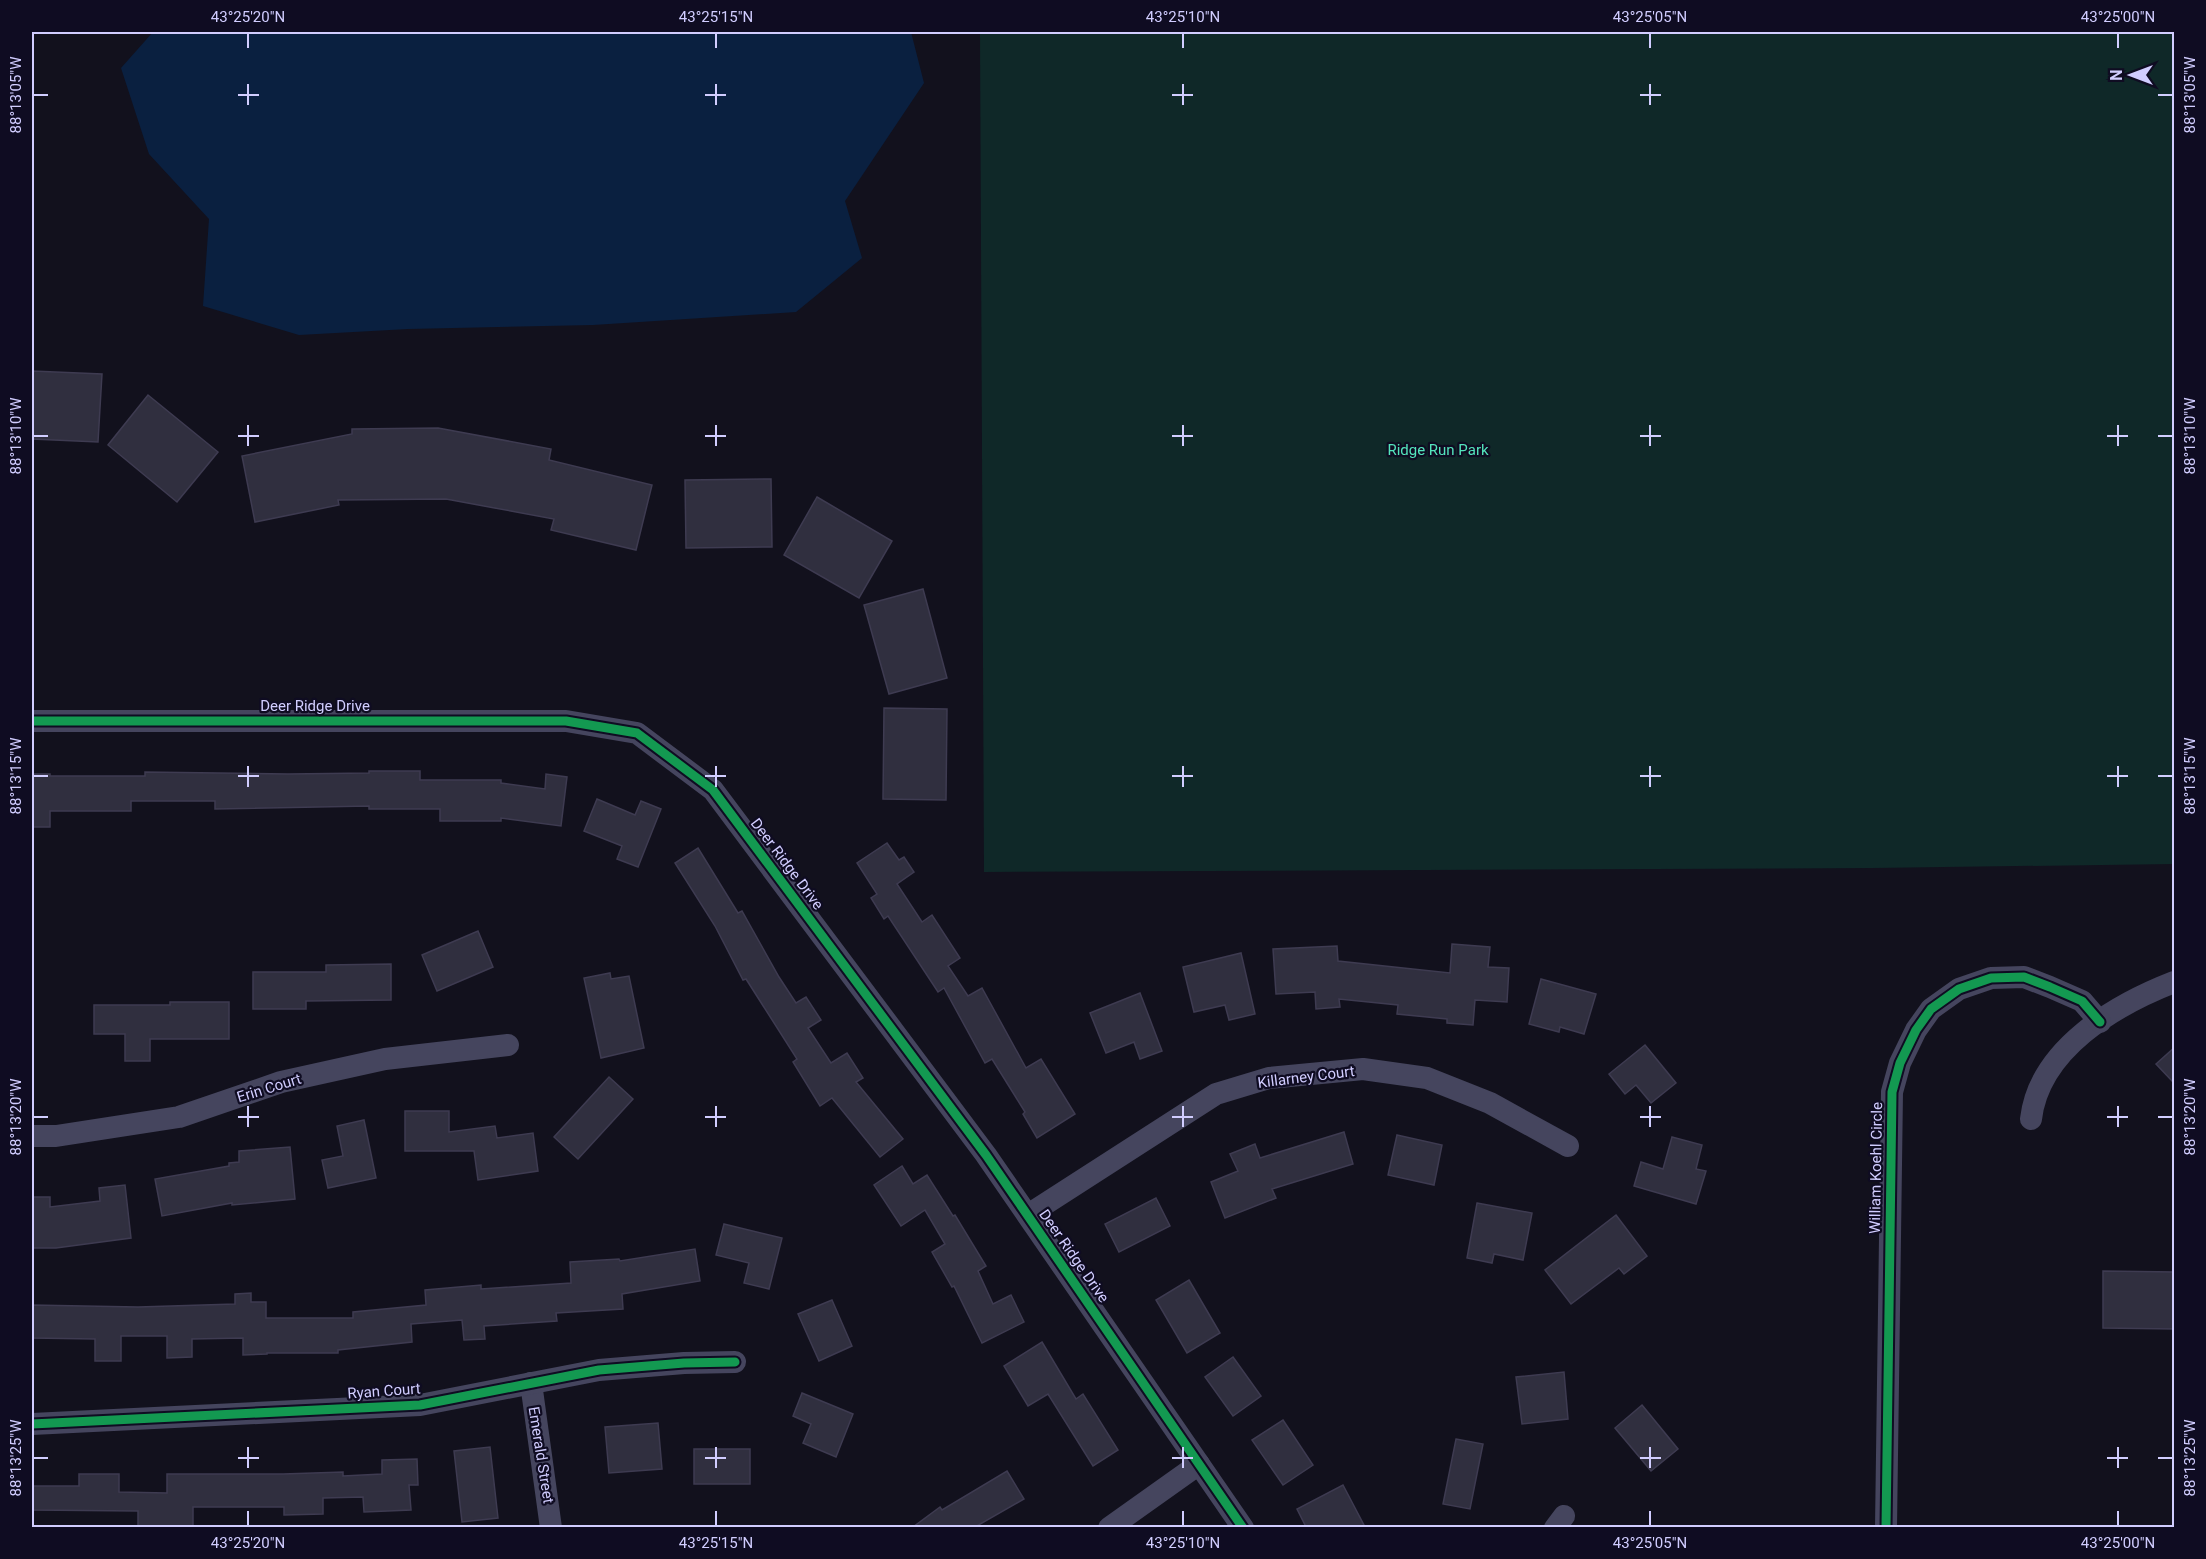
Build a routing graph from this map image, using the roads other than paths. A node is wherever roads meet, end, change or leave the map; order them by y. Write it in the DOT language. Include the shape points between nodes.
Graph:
graph roads {
  1 [pos="32,721"];
  2 [pos="2175,982"];
  3 [pos="2100,1022"];
  4 [pos="508,1045"];
  5 [pos="2031,1119"];
  6 [pos="32,1136"];
  7 [pos="1568,1146"];
  8 [pos="1028,1215"];
  9 [pos="735,1362"];
  10 [pos="531,1383"];
  11 [pos="32,1424"];
  12 [pos="1200,1464"];
  13 [pos="550,1527"];
  14 [pos="1109,1527"];
  15 [pos="1243,1527"];
  16 [pos="1886,1527"];
  1 -- 8 [label="street, Deer Ridge Drive" via="566,721 637,733 713,790"];
  2 -- 3 [label="street" via="2141,995"];
  3 -- 5 [label="street" via="2054,1061 2041,1081"];
  3 -- 16 [label="street, William Koehl Circle" via="2082,1001 2050,987 2024,977 1990,978 1959,989 1931,1009 1900,1063 1892,1092"];
  4 -- 6 [label="street, Erin Court" via="384,1059 281,1082 179,1117 56,1136"];
  7 -- 8 [label="street, Killarney Court" via="1490,1103 1427,1078 1363,1069 1269,1078 1216,1094"];
  8 -- 12 [label="street, Deer Ridge Drive"];
  9 -- 10 [label="street, Ryan Court" via="598,1370"];
  10 -- 11 [label="street, Ryan Court" via="420,1405"];
  10 -- 13 [label="street, Emerald Street"];
  12 -- 14 [label="street"];
  12 -- 15 [label="street, Deer Ridge Drive"];
}
